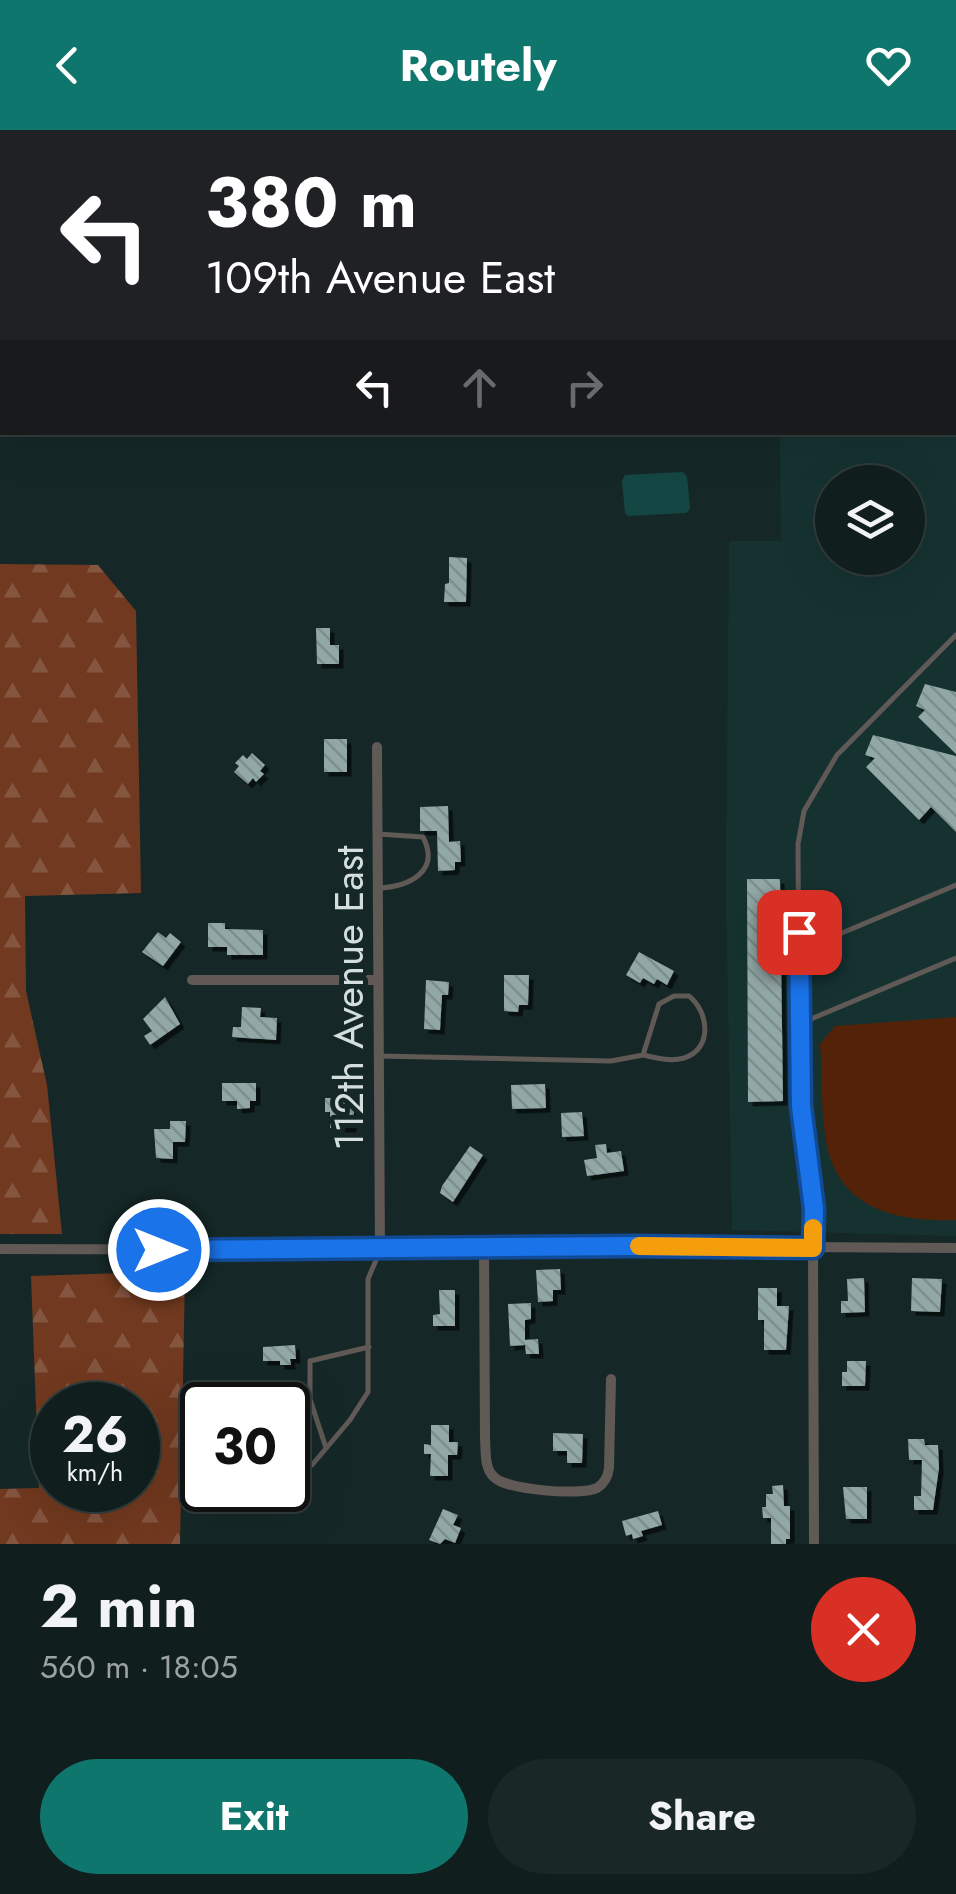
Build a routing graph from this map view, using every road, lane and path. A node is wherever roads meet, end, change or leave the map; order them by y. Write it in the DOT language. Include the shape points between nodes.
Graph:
graph roads {
  1 [pos="956,635"];
  2 [pos="377,746"];
  3 [pos="378,834"];
  4 [pos="956,885"];
  5 [pos="378,888"];
  6 [pos="799,950"];
  7 [pos="956,958"];
  8 [pos="192,980"];
  9 [pos="378,980"];
  10 [pos="799,1024"];
  11 [pos="643,1055"];
  12 [pos="379,1056"];
  13 [pos="484,1247"];
  14 [pos="813,1248"];
  15 [pos="956,1248"];
  16 [pos="0,1249"];
  17 [pos="380,1250"];
  18 [pos="370,1347"];
  19 [pos="611,1379"];
  20 [pos="326,1448"];
  21 [pos="310,1467"];
  22 [pos="814,1544"];
  1 -- 6 [label="lane" via="837,755 818,783 798,844"];
  2 -- 3 [label="street, 112th Avenue East"];
  3 -- 5 [label="street, 112th Avenue East"];
  3 -- 5 [label="lane" via="423,837 427,848 418,878"];
  4 -- 6 [label="lane"];
  5 -- 9 [label="street, 112th Avenue East"];
  6 -- 10 [label="lane"];
  7 -- 10 [label="lane"];
  8 -- 9 [label="street"];
  9 -- 12 [label="street, 112th Avenue East"];
  10 -- 14 [label="lane"];
  11 -- 11 [label="lane" via="659,1004 674,996 696,1002 706,1030 701,1046 673,1060"];
  11 -- 12 [label="lane" via="556,1062"];
  12 -- 17 [label="street, 112th Avenue East"];
  13 -- 14 [label="street"];
  13 -- 17 [label="street"];
  13 -- 19 [label="street" via="484,1438 492,1475 548,1490 600,1486 610,1468"];
  14 -- 15 [label="street"];
  14 -- 22 [label="street"];
  16 -- 17 [label="street"];
  17 -- 18 [label="lane" via="368,1279"];
  18 -- 20 [label="lane" via="368,1392"];
  18 -- 20 [label="lane" via="310,1362 310,1400"];
  20 -- 21 [label="lane"];
}
